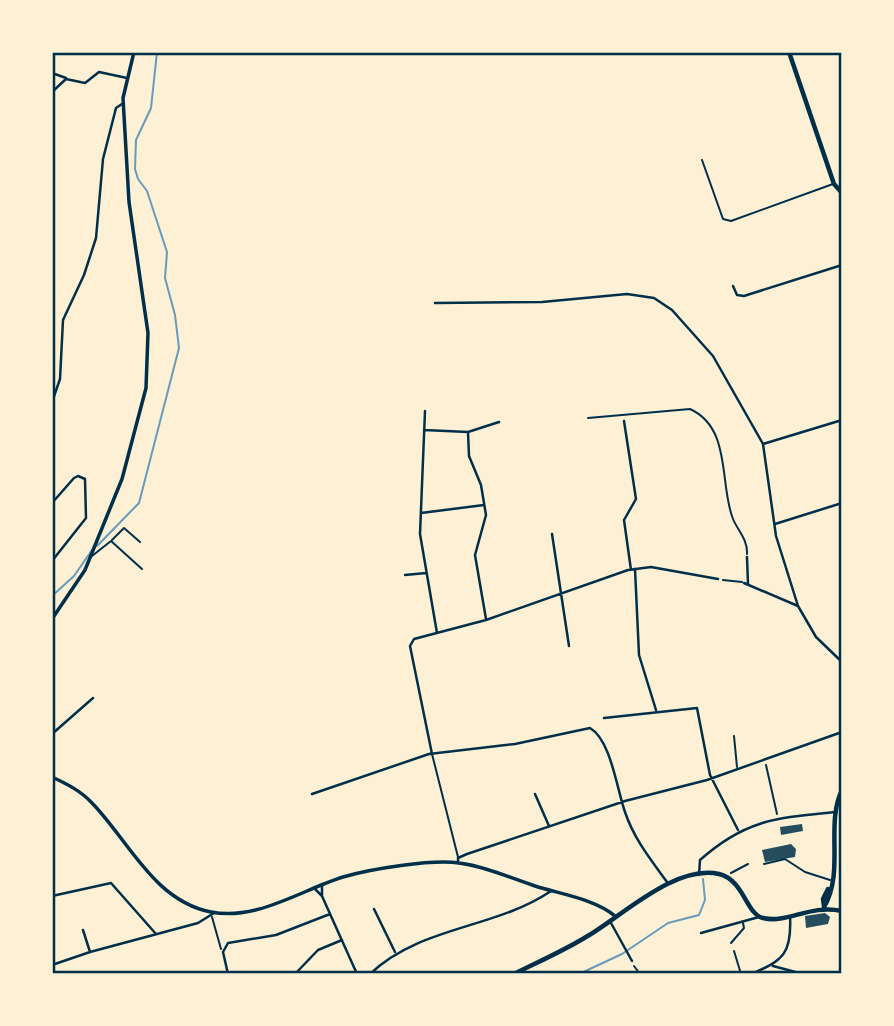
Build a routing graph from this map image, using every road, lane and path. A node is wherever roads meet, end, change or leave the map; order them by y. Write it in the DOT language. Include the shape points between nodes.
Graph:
graph roads {
  1 [pos="134,52"];
  2 [pos="789,52"];
  3 [pos="52,74"];
  4 [pos="127,78"];
  5 [pos="66,79"];
  6 [pos="52,92"];
  7 [pos="123,104"];
  8 [pos="702,160"];
  9 [pos="834,184"];
  10 [pos="842,193"];
  11 [pos="842,265"];
  12 [pos="733,286"];
  13 [pos="435,303"];
  14 [pos="52,402"];
  15 [pos="425,411"];
  16 [pos="588,418"];
  17 [pos="842,419"];
  18 [pos="624,421"];
  19 [pos="499,422"];
  20 [pos="424,430"];
  21 [pos="468,432"];
  22 [pos="763,444"];
  23 [pos="52,503"];
  24 [pos="842,503"];
  25 [pos="484,505"];
  26 [pos="421,513"];
  27 [pos="774,524"];
  28 [pos="552,534"];
  29 [pos="111,541"];
  30 [pos="140,542"];
  31 [pos="91,555"];
  32 [pos="747,557"];
  33 [pos="52,561"];
  34 [pos="142,569"];
  35 [pos="633,569"];
  36 [pos="426,573"];
  37 [pos="404,575"];
  38 [pos="718,579"];
  39 [pos="746,583"];
  40 [pos="563,594"];
  41 [pos="798,606"];
  42 [pos="52,619"];
  43 [pos="486,620"];
  44 [pos="437,633"];
  45 [pos="569,646"];
  46 [pos="842,662"];
  47 [pos="93,698"];
  48 [pos="656,710"];
  49 [pos="604,718"];
  50 [pos="842,732"];
  51 [pos="52,734"];
  52 [pos="734,736"];
  53 [pos="432,754"];
  54 [pos="765,759"];
  55 [pos="737,768"];
  56 [pos="52,777"];
  57 [pos="712,778"];
  58 [pos="842,790"];
  59 [pos="312,794"];
  60 [pos="535,794"];
  61 [pos="623,802"];
  62 [pos="835,813"];
  63 [pos="779,818"];
  64 [pos="549,827"];
  65 [pos="738,830"];
  66 [pos="458,860"];
  67 [pos="748,864"];
  68 [pos="764,864"];
  69 [pos="699,875"];
  70 [pos="726,876"];
  71 [pos="831,880"];
  72 [pos="322,885"];
  73 [pos="669,885"];
  74 [pos="314,888"];
  75 [pos="551,891"];
  76 [pos="52,896"];
  77 [pos="322,896"];
  78 [pos="824,907"];
  79 [pos="373,909"];
  80 [pos="206,911"];
  81 [pos="842,911"];
  82 [pos="330,914"];
  83 [pos="213,915"];
  84 [pos="615,916"];
  85 [pos="789,916"];
  86 [pos="759,917"];
  87 [pos="609,920"];
  88 [pos="198,923"];
  89 [pos="743,923"];
  90 [pos="83,930"];
  91 [pos="701,933"];
  92 [pos="156,934"];
  93 [pos="342,940"];
  94 [pos="732,943"];
  95 [pos="223,951"];
  96 [pos="734,951"];
  97 [pos="90,952"];
  98 [pos="395,952"];
  99 [pos="632,961"];
  100 [pos="52,965"];
  101 [pos="773,965"];
  102 [pos="228,974"];
  103 [pos="295,974"];
  104 [pos="357,974"];
  105 [pos="370,974"];
  106 [pos="514,974"];
  107 [pos="640,974"];
  108 [pos="741,974"];
  109 [pos="751,974"];
  110 [pos="803,974"];
  1 -- 4 [label="street"];
  2 -- 9 [label="main road"];
  3 -- 5 [label="street"];
  4 -- 5 [label="street" via="104,71 85,83"];
  4 -- 7 [label="street"];
  5 -- 6 [label="street"];
  7 -- 14 [label="street" via="116,108 104,154 94,244 63,324 61,373"];
  7 -- 31 [label="street" via="129,202 148,333 147,376 127,465"];
  8 -- 9 [label="lane" via="723,219 730,221"];
  9 -- 10 [label="main road"];
  11 -- 12 [label="street" via="744,296 737,295"];
  13 -- 22 [label="street" via="542,302 627,294 654,298 683,321 713,356"];
  15 -- 20 [label="street"];
  16 -- 32 [label="path" via="696,412 716,435 732,517 748,545"];
  17 -- 22 [label="street"];
  18 -- 35 [label="street" via="636,499 624,520"];
  19 -- 21 [label="street"];
  20 -- 21 [label="street"];
  20 -- 26 [label="street"];
  21 -- 25 [label="street" via="469,456"];
  22 -- 27 [label="street"];
  23 -- 33 [label="street" via="74,478 85,479 86,518"];
  24 -- 27 [label="street"];
  25 -- 26 [label="street"];
  25 -- 43 [label="street" via="486,516 475,555"];
  26 -- 36 [label="street"];
  27 -- 41 [label="street"];
  28 -- 40 [label="street"];
  29 -- 30 [label="lane" via="124,528"];
  29 -- 31 [label="lane"];
  29 -- 34 [label="lane"];
  31 -- 42 [label="street"];
  32 -- 39 [label="street"];
  35 -- 38 [label="street" via="651,566"];
  35 -- 40 [label="street"];
  35 -- 48 [label="street" via="639,655"];
  36 -- 37 [label="street"];
  36 -- 44 [label="street"];
  38 -- 39 [label="path"];
  39 -- 41 [label="street"];
  40 -- 43 [label="street"];
  40 -- 45 [label="street"];
  41 -- 46 [label="street" via="816,637"];
  43 -- 44 [label="street"];
  44 -- 53 [label="street" via="414,639 410,646"];
  47 -- 51 [label="street"];
  48 -- 49 [label="street"];
  48 -- 57 [label="street" via="699,710"];
  50 -- 54 [label="street"];
  52 -- 55 [label="lane"];
  53 -- 59 [label="street"];
  53 -- 61 [label="street" via="515,744 590,728 603,745"];
  53 -- 66 [label="lane"];
  54 -- 55 [label="street"];
  54 -- 63 [label="path"];
  55 -- 57 [label="street"];
  56 -- 80 [label="street" via="94,804 156,880 180,900"];
  57 -- 61 [label="street"];
  57 -- 65 [label="street"];
  58 -- 62 [label="main road"];
  60 -- 64 [label="street"];
  61 -- 64 [label="street"];
  61 -- 73 [label="street" via="646,855"];
  62 -- 63 [label="street"];
  62 -- 71 [label="main road" via="837,852"];
  63 -- 65 [label="street"];
  64 -- 66 [label="street"];
  65 -- 69 [label="street" via="700,860"];
  66 -- 72 [label="street" via="380,870"];
  66 -- 75 [label="street"];
  67 -- 70 [label="path"];
  68 -- 71 [label="lane" via="785,859"];
  69 -- 70 [label="main road"];
  69 -- 73 [label="main road"];
  70 -- 86 [label="main road" via="743,891"];
  71 -- 78 [label="main road"];
  72 -- 74 [label="street"];
  72 -- 77 [label="street"];
  73 -- 84 [label="main road"];
  74 -- 77 [label="street"];
  74 -- 83 [label="street" via="247,912"];
  75 -- 84 [label="street"];
  75 -- 98 [label="street" via="528,905"];
  76 -- 92 [label="street" via="111,883"];
  77 -- 82 [label="street"];
  78 -- 81 [label="main road"];
  78 -- 85 [label="main road"];
  79 -- 98 [label="street"];
  80 -- 83 [label="street"];
  80 -- 88 [label="street"];
  82 -- 93 [label="street"];
  82 -- 95 [label="street" via="276,935 225,946"];
  83 -- 88 [label="street"];
  83 -- 95 [label="path"];
  84 -- 87 [label="main road"];
  85 -- 86 [label="main road"];
  85 -- 101 [label="street" via="787,950"];
  86 -- 89 [label="street"];
  87 -- 99 [label="street"];
  87 -- 106 [label="main road" via="587,937"];
  88 -- 92 [label="street"];
  89 -- 91 [label="street"];
  89 -- 94 [label="lane"];
  90 -- 97 [label="street"];
  92 -- 97 [label="street"];
  93 -- 103 [label="street" via="318,950"];
  93 -- 104 [label="street"];
  95 -- 102 [label="street"];
  96 -- 108 [label="lane"];
  97 -- 100 [label="street"];
  98 -- 105 [label="street"];
  99 -- 107 [label="path"];
  101 -- 109 [label="street"];
  101 -- 110 [label="street"];
}
